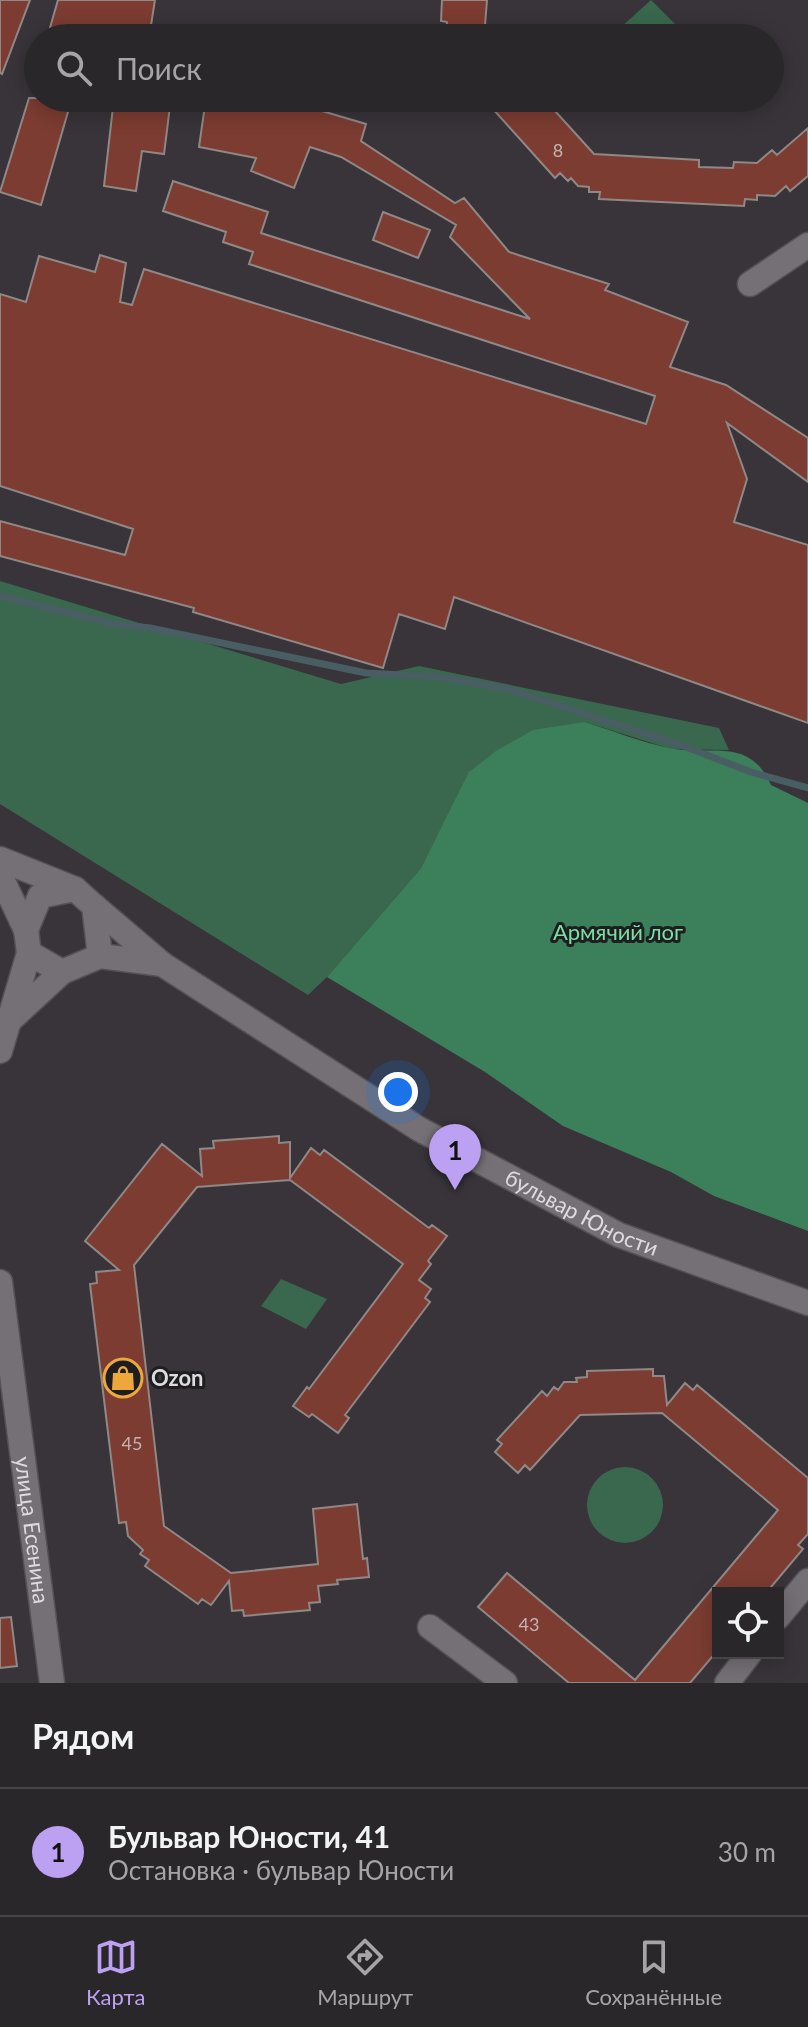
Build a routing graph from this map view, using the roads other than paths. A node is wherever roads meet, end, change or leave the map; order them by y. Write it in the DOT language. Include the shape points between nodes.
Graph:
graph roads {
  1 [pos="808,245"];
  2 [pos="750,284"];
  3 [pos="0,859"];
  4 [pos="0,875"];
  5 [pos="75,889"];
  6 [pos="94,906"];
  7 [pos="28,941"];
  8 [pos="100,956"];
  9 [pos="162,964"];
  10 [pos="62,972"];
  11 [pos="7,1023"];
  12 [pos="0,1051"];
  13 [pos="0,1282"];
  14 [pos="808,1303"];
  15 [pos="808,1581"];
  16 [pos="784,1610"];
  17 [pos="430,1627"];
  18 [pos="745,1659"];
  19 [pos="52,1683"];
  20 [pos="505,1683"];
  21 [pos="727,1683"];
  1 -- 2 [label="street"];
  3 -- 5 [label="street"];
  4 -- 7 [label="street"];
  5 -- 6 [label="street"];
  5 -- 7 [label="street" via="40,896"];
  6 -- 8 [label="street"];
  6 -- 9 [label="street, бульвар Юности"];
  7 -- 10 [label="street"];
  7 -- 11 [label="street"];
  8 -- 9 [label="street"];
  8 -- 10 [label="street"];
  9 -- 14 [label="street, бульвар Юности" via="419,1129 619,1235"];
  10 -- 11 [label="street"];
  11 -- 12 [label="street"];
  13 -- 19 [label="street, улица Есенина"];
  15 -- 16 [label="street"];
  17 -- 20 [label="street"];
  18 -- 21 [label="street"];
}
